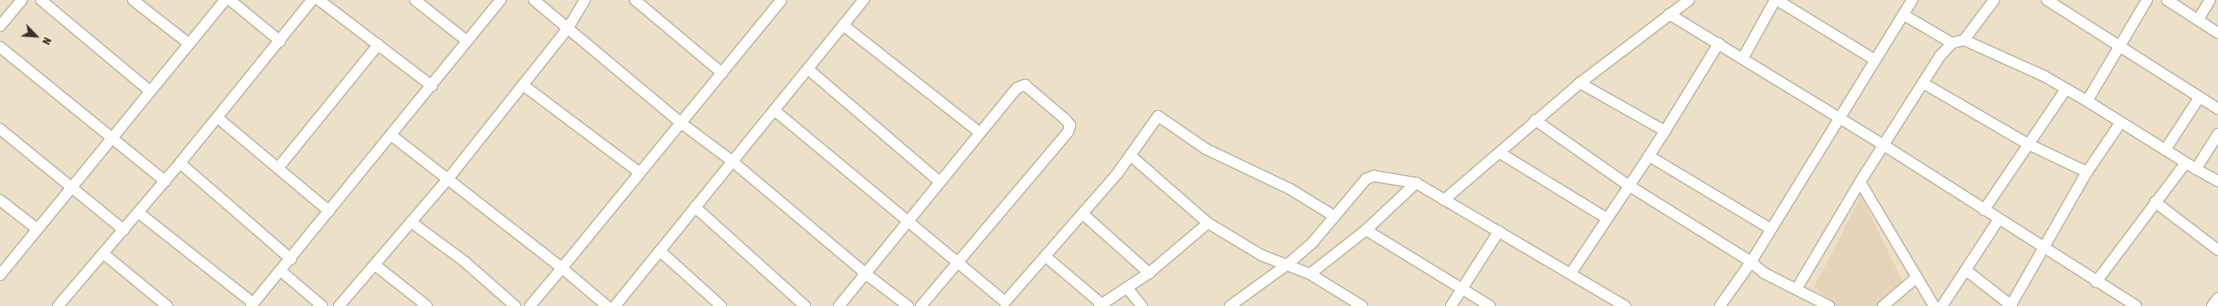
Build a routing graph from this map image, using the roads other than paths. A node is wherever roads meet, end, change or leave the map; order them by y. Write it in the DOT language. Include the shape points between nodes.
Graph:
graph roads {
  1 [pos="22,0"];
  2 [pos="41,0"];
  3 [pos="133,0"];
  4 [pos="225,0"];
  5 [pos="230,0"];
  6 [pos="312,0"];
  7 [pos="319,0"];
  8 [pos="415,0"];
  9 [pos="501,0"];
  10 [pos="534,0"];
  11 [pos="585,0"];
  12 [pos="635,0"];
  13 [pos="781,0"];
  14 [pos="864,0"];
  15 [pos="1689,0"];
  16 [pos="1776,0"];
  17 [pos="1994,0"];
  18 [pos="2048,0"];
  19 [pos="2147,0"];
  20 [pos="2167,0"];
  21 [pos="2210,0"];
  22 [pos="1907,2"];
  23 [pos="1670,14"];
  24 [pos="1904,15"];
  25 [pos="2198,20"];
  26 [pos="843,25"];
  27 [pos="0,26"];
  28 [pos="568,28"];
  29 [pos="2218,33"];
  30 [pos="1964,40"];
  31 [pos="280,41"];
  32 [pos="467,41"];
  33 [pos="188,43"];
  34 [pos="1719,43"];
  35 [pos="1952,43"];
  36 [pos="378,45"];
  37 [pos="2120,46"];
  38 [pos="0,47"];
  39 [pos="1743,58"];
  40 [pos="1874,60"];
  41 [pos="808,68"];
  42 [pos="722,72"];
  43 [pos="1580,83"];
  44 [pos="1923,83"];
  45 [pos="523,85"];
  46 [pos="432,86"];
  47 [pos="2066,89"];
  48 [pos="150,91"];
  49 [pos="2199,98"];
  50 [pos="2087,101"];
  51 [pos="2218,109"];
  52 [pos="774,110"];
  53 [pos="218,118"];
  54 [pos="1838,118"];
  55 [pos="1535,120"];
  56 [pos="2121,122"];
  57 [pos="681,123"];
  58 [pos="0,129"];
  59 [pos="1665,131"];
  60 [pos="980,133"];
  61 [pos="2218,134"];
  62 [pos="392,135"];
  63 [pos="112,138"];
  64 [pos="1882,144"];
  65 [pos="2028,144"];
  66 [pos="2165,150"];
  67 [pos="1500,153"];
  68 [pos="1130,156"];
  69 [pos="1649,156"];
  70 [pos="732,161"];
  71 [pos="180,163"];
  72 [pos="2185,164"];
  73 [pos="278,168"];
  74 [pos="2196,169"];
  75 [pos="2087,172"];
  76 [pos="640,173"];
  77 [pos="448,179"];
  78 [pos="2218,180"];
  79 [pos="165,181"];
  80 [pos="940,182"];
  81 [pos="1860,182"];
  82 [pos="1416,184"];
  83 [pos="1628,185"];
  84 [pos="72,187"];
  85 [pos="0,200"];
  86 [pos="1444,200"];
  87 [pos="2155,202"];
  88 [pos="695,207"];
  89 [pos="1984,210"];
  90 [pos="329,211"];
  91 [pos="139,213"];
  92 [pos="1083,214"];
  93 [pos="1334,216"];
  94 [pos="1606,218"];
  95 [pos="1999,219"];
  96 [pos="411,222"];
  97 [pos="908,222"];
  98 [pos="1208,223"];
  99 [pos="1770,229"];
  100 [pos="37,230"];
  101 [pos="124,230"];
  102 [pos="1366,230"];
  103 [pos="1499,231"];
  104 [pos="2044,248"];
  105 [pos="2218,250"];
  106 [pos="660,251"];
  107 [pos="104,254"];
  108 [pos="1045,256"];
  109 [pos="291,259"];
  110 [pos="957,262"];
  111 [pos="1751,262"];
  112 [pos="375,264"];
  113 [pos="1288,264"];
  114 [pos="562,268"];
  115 [pos="281,271"];
  116 [pos="1967,271"];
  117 [pos="1149,273"];
  118 [pos="1571,273"];
  119 [pos="866,274"];
  120 [pos="1310,274"];
  121 [pos="0,275"];
  122 [pos="1916,278"];
  123 [pos="2096,282"];
  124 [pos="1797,288"];
  125 [pos="1128,289"];
  126 [pos="1462,289"];
  127 [pos="2218,298"];
  128 [pos="1007,304"];
  129 [pos="252,305"];
  130 [pos="1102,305"];
  131 [pos="1620,305"];
  132 [pos="58,306"];
  133 [pos="167,306"];
  134 [pos="322,306"];
  135 [pos="339,306"];
  136 [pos="427,306"];
  137 [pos="515,306"];
  138 [pos="530,306"];
  139 [pos="607,306"];
  140 [pos="615,306"];
  141 [pos="721,306"];
  142 [pos="805,306"];
  143 [pos="839,306"];
  144 [pos="908,306"];
  145 [pos="921,306"];
  146 [pos="1142,306"];
  147 [pos="1230,306"];
  148 [pos="1362,306"];
  149 [pos="1451,306"];
  150 [pos="1490,306"];
  151 [pos="1720,306"];
  152 [pos="1829,306"];
  153 [pos="1883,306"];
  154 [pos="1934,306"];
  155 [pos="1942,306"];
  156 [pos="2011,306"];
  157 [pos="2136,306"];
  158 [pos="2212,306"];
  1 -- 27 [label="street"];
  2 -- 48 [label="street"];
  3 -- 33 [label="street"];
  4 -- 33 [label="street"];
  5 -- 31 [label="street"];
  6 -- 31 [label="street"];
  7 -- 36 [label="street"];
  8 -- 32 [label="street"];
  9 -- 32 [label="street"];
  10 -- 28 [label="street"];
  11 -- 28 [label="street"];
  12 -- 42 [label="street"];
  13 -- 42 [label="street"];
  14 -- 26 [label="street"];
  15 -- 23 [label="street"];
  16 -- 39 [label="street"];
  16 -- 40 [label="street"];
  17 -- 30 [label="street"];
  18 -- 37 [label="street"];
  19 -- 37 [label="street"];
  20 -- 25 [label="street"];
  21 -- 25 [label="street"];
  22 -- 24 [label="street"];
  23 -- 34 [label="street"];
  23 -- 43 [label="street"];
  24 -- 35 [label="street"];
  24 -- 40 [label="street"];
  25 -- 29 [label="street"];
  26 -- 41 [label="street"];
  26 -- 60 [label="street"];
  28 -- 45 [label="street"];
  28 -- 57 [label="street"];
  30 -- 35 [label="street"];
  30 -- 47 [label="street"];
  31 -- 53 [label="street"];
  32 -- 46 [label="street"];
  33 -- 48 [label="street"];
  34 -- 39 [label="street"];
  34 -- 59 [label="street"];
  35 -- 44 [label="street" via="1940,56"];
  36 -- 46 [label="street"];
  36 -- 73 [label="street"];
  37 -- 49 [label="street"];
  37 -- 50 [label="street"];
  38 -- 63 [label="street"];
  39 -- 54 [label="street"];
  40 -- 54 [label="street"];
  41 -- 52 [label="street"];
  41 -- 80 [label="street"];
  42 -- 57 [label="street"];
  43 -- 55 [label="street"];
  43 -- 59 [label="street"];
  44 -- 64 [label="street"];
  44 -- 65 [label="street"];
  45 -- 76 [label="street"];
  45 -- 77 [label="street"];
  46 -- 62 [label="street"];
  47 -- 50 [label="street"];
  47 -- 65 [label="street"];
  48 -- 63 [label="street"];
  49 -- 51 [label="street"];
  49 -- 66 [label="street"];
  50 -- 56 [label="street"];
  52 -- 70 [label="street"];
  52 -- 97 [label="street"];
  53 -- 71 [label="street"];
  53 -- 73 [label="street"];
  54 -- 64 [label="street"];
  54 -- 99 [label="street"];
  55 -- 67 [label="street"];
  55 -- 83 [label="street"];
  56 -- 66 [label="street"];
  56 -- 75 [label="street"];
  57 -- 70 [label="street"];
  57 -- 76 [label="street"];
  58 -- 84 [label="street"];
  59 -- 69 [label="street"];
  60 -- 80 [label="street"];
  60 -- 110 [label="street" via="1021,85 1025,85 1070,125 1068,132"];
  61 -- 74 [label="street"];
  62 -- 77 [label="street"];
  62 -- 90 [label="street"];
  63 -- 79 [label="street"];
  63 -- 84 [label="street"];
  64 -- 81 [label="street"];
  64 -- 89 [label="street"];
  65 -- 75 [label="street"];
  65 -- 89 [label="street"];
  66 -- 72 [label="street"];
  67 -- 86 [label="street"];
  67 -- 94 [label="street"];
  68 -- 92 [label="street"];
  68 -- 93 [label="street" via="1155,118 1161,117 1206,149 1290,189"];
  68 -- 98 [label="street"];
  69 -- 83 [label="street"];
  69 -- 99 [label="street"];
  70 -- 88 [label="street"];
  70 -- 119 [label="street"];
  71 -- 79 [label="street"];
  71 -- 109 [label="street"];
  72 -- 74 [label="street"];
  72 -- 87 [label="street"];
  73 -- 90 [label="street"];
  74 -- 78 [label="street"];
  75 -- 104 [label="street"];
  76 -- 114 [label="street"];
  77 -- 96 [label="street"];
  77 -- 114 [label="street"];
  79 -- 91 [label="street"];
  80 -- 97 [label="street"];
  81 -- 122 [label="street"];
  81 -- 124 [label="street"];
  82 -- 86 [label="street"];
  82 -- 93 [label="street" via="1374,176 1366,179"];
  82 -- 102 [label="street"];
  83 -- 94 [label="street"];
  83 -- 111 [label="street"];
  84 -- 100 [label="street"];
  84 -- 101 [label="street"];
  85 -- 100 [label="street"];
  86 -- 103 [label="street"];
  87 -- 105 [label="street"];
  87 -- 123 [label="street"];
  88 -- 106 [label="street"];
  88 -- 142 [label="street"];
  89 -- 95 [label="street"];
  90 -- 109 [label="street"];
  91 -- 101 [label="street"];
  91 -- 129 [label="street"];
  92 -- 108 [label="street"];
  92 -- 117 [label="street"];
  93 -- 113 [label="street" via="1313,242"];
  94 -- 118 [label="street"];
  95 -- 104 [label="street"];
  95 -- 116 [label="street"];
  96 -- 112 [label="street"];
  96 -- 137 [label="street" via="465,262"];
  97 -- 110 [label="street"];
  97 -- 119 [label="street"];
  98 -- 113 [label="street" via="1243,246"];
  98 -- 117 [label="street"];
  99 -- 111 [label="street"];
  100 -- 121 [label="street"];
  101 -- 107 [label="street"];
  102 -- 120 [label="street"];
  102 -- 126 [label="street"];
  103 -- 118 [label="street"];
  103 -- 126 [label="street"];
  104 -- 123 [label="street"];
  104 -- 156 [label="street"];
  106 -- 140 [label="street"];
  106 -- 141 [label="street"];
  107 -- 132 [label="street"];
  107 -- 133 [label="street"];
  108 -- 128 [label="street"];
  108 -- 130 [label="street"];
  109 -- 115 [label="street"];
  110 -- 128 [label="street"];
  110 -- 145 [label="street"];
  111 -- 124 [label="street" via="1764,273"];
  111 -- 151 [label="street"];
  112 -- 135 [label="street"];
  112 -- 136 [label="street"];
  113 -- 120 [label="street"];
  113 -- 147 [label="street"];
  114 -- 138 [label="street"];
  114 -- 139 [label="street"];
  115 -- 129 [label="street"];
  115 -- 134 [label="street"];
  116 -- 155 [label="street"];
  116 -- 156 [label="street"];
  117 -- 125 [label="street"];
  118 -- 131 [label="street"];
  119 -- 143 [label="street"];
  119 -- 144 [label="street"];
  120 -- 148 [label="street"];
  122 -- 153 [label="street"];
  122 -- 154 [label="street"];
  123 -- 157 [label="street"];
  124 -- 152 [label="street"];
  125 -- 130 [label="street"];
  125 -- 146 [label="street"];
  126 -- 149 [label="street"];
  126 -- 150 [label="street"];
  127 -- 158 [label="street"];
}
